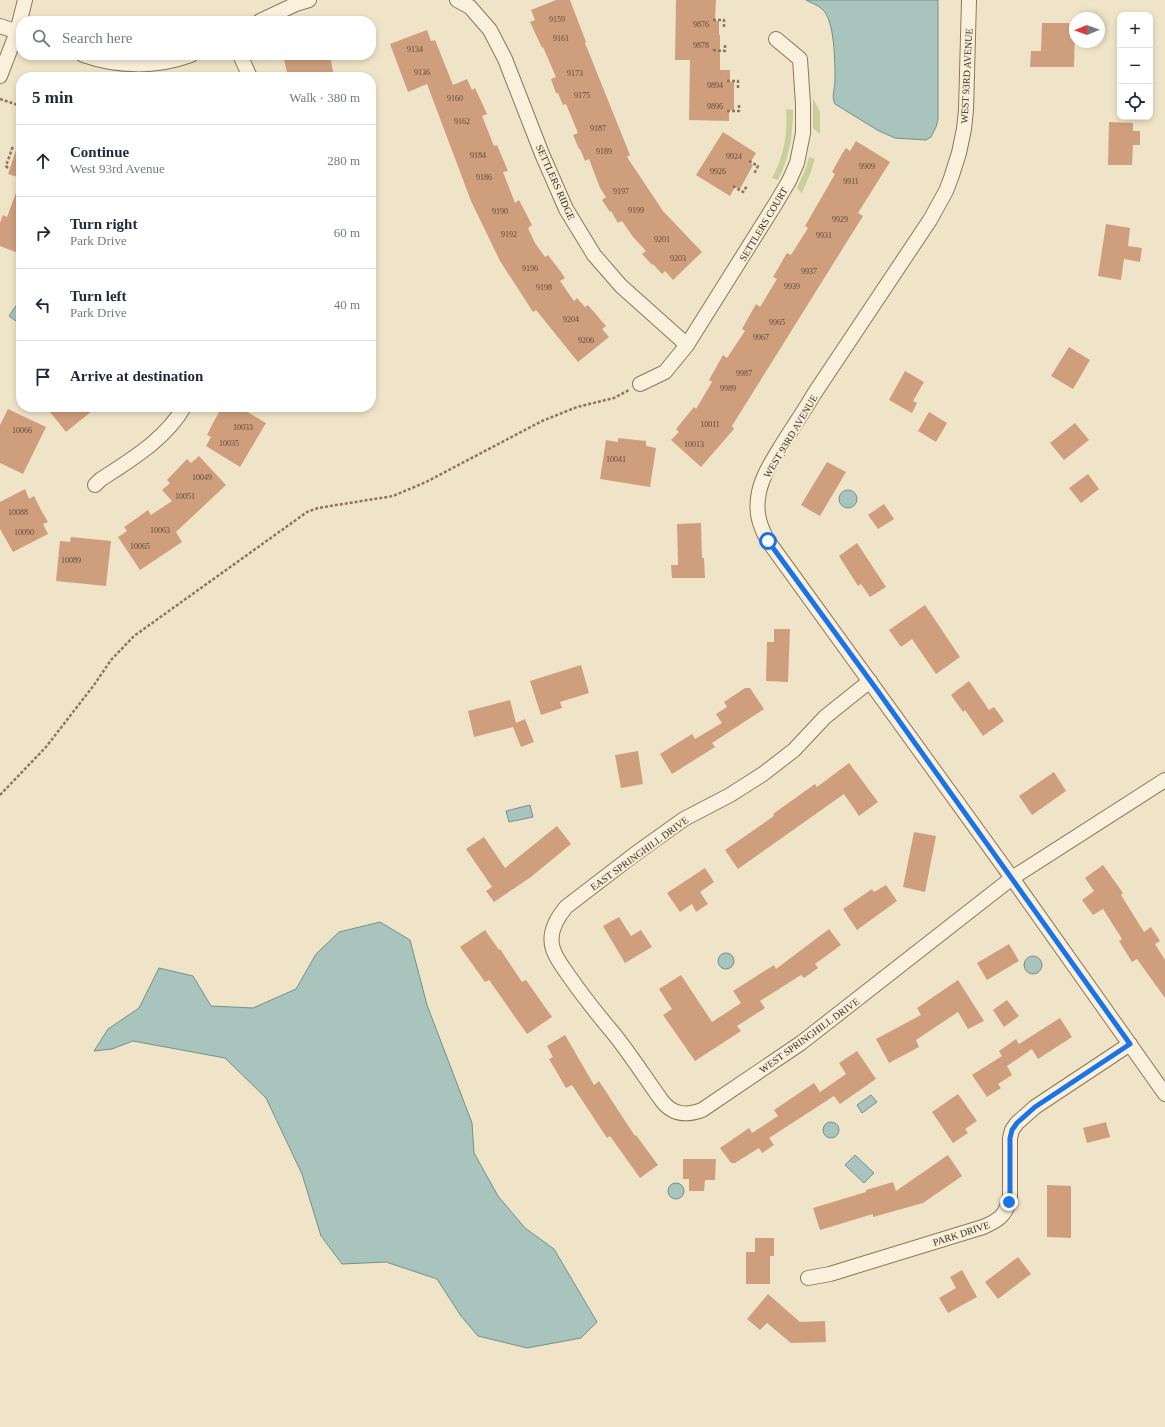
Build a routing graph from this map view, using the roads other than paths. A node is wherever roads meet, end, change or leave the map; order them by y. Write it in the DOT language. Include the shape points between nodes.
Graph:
graph roads {
  1 [pos="25,0"];
  2 [pos="309,0"];
  3 [pos="456,0"];
  4 [pos="969,0"];
  5 [pos="22,16"];
  6 [pos="271,16"];
  7 [pos="0,26"];
  8 [pos="16,31"];
  9 [pos="16,39"];
  10 [pos="776,39"];
  11 [pos="103,60"];
  12 [pos="177,60"];
  13 [pos="242,60"];
  14 [pos="248,72"];
  15 [pos="0,76"];
  16 [pos="687,345"];
  17 [pos="640,384"];
  18 [pos="181,412"];
  19 [pos="95,485"];
  20 [pos="870,680"];
  21 [pos="1165,780"];
  22 [pos="1012,878"];
  23 [pos="614,1035"];
  24 [pos="1130,1044"];
  25 [pos="1165,1094"];
  26 [pos="808,1278"];
  1 -- 5 [label="street"];
  2 -- 6 [label="street"];
  3 -- 16 [label="street, SETTLERS RIDGE" via="470,7 490,30 505,59 566,209 592,251 621,286"];
  4 -- 20 [label="street, WEST 93RD AVENUE" via="964,129 956,166 946,191 930,220 774,458 762,481 757,504 761,528 768,541"];
  7 -- 8 [label="street"];
  9 -- 15 [label="street"];
  10 -- 16 [label="street, SETTLERS COURT" via="800,59 803,133 797,163 776,203"];
  11 -- 12 [label="street" via="136,65"];
  13 -- 14 [label="street"];
  16 -- 17 [label="street, SETTLERS COURT" via="665,372"];
  18 -- 19 [label="street" via="139,455"];
  20 -- 22 [label="street, WEST 93RD AVENUE"];
  20 -- 23 [label="street, EAST SPRINGHILL DRIVE" via="825,717 794,750 763,774 684,819 576,899 560,914 552,936 553,949 561,965"];
  21 -- 22 [label="street, WEST SPRINGHILL DRIVE"];
  22 -- 23 [label="street, WEST SPRINGHILL DRIVE" via="801,1043 702,1110 680,1113 667,1108"];
  22 -- 24 [label="street, WEST 93RD AVENUE"];
  24 -- 25 [label="street, WEST 93RD AVENUE"];
  24 -- 26 [label="street, PARK DRIVE" via="1035,1107 1017,1123 1010,1138 1009,1202 998,1220 874,1262"];
}
